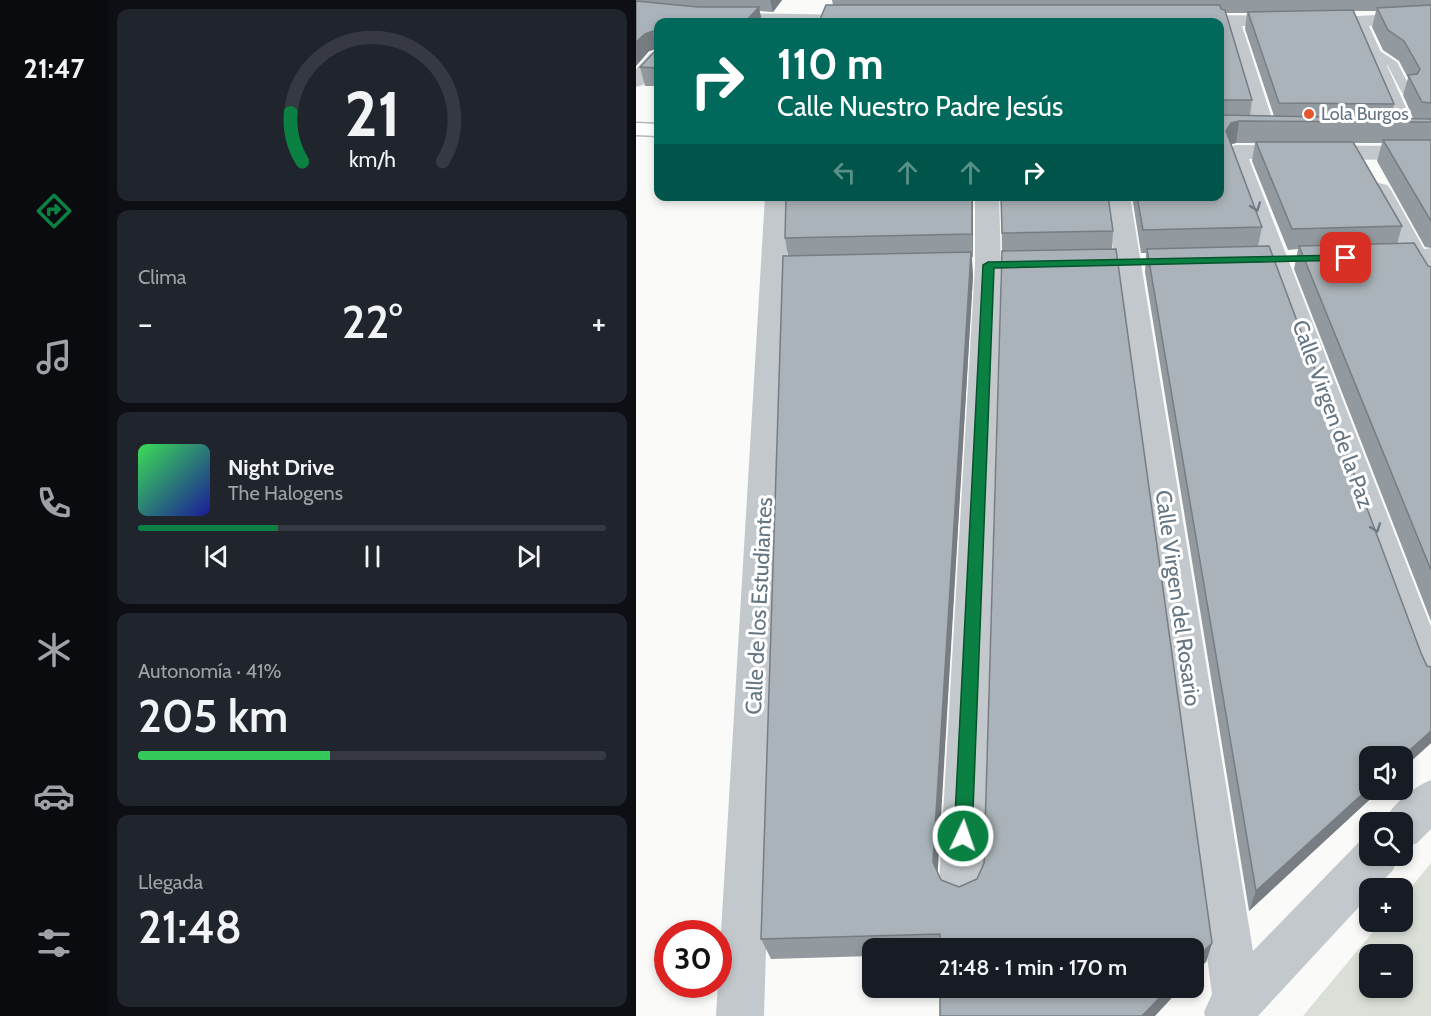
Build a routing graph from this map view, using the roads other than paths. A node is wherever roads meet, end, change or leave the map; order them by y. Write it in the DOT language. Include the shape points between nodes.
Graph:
graph roads {
  1 [pos="813,0"];
  2 [pos="636,10"];
  3 [pos="1431,17"];
  4 [pos="687,18"];
  5 [pos="803,18"];
  6 [pos="1224,20"];
  7 [pos="1230,20"];
  8 [pos="1358,21"];
  9 [pos="654,64"];
  10 [pos="640,90"];
  11 [pos="636,114"];
  12 [pos="654,115"];
  13 [pos="636,129"];
  14 [pos="654,130"];
  15 [pos="1265,131"];
  16 [pos="1288,131"];
  17 [pos="1383,132"];
  18 [pos="1415,132"];
  19 [pos="1239,141"];
  20 [pos="1358,153"];
  21 [pos="1431,153"];
  22 [pos="778,201"];
  23 [pos="987,201"];
  24 [pos="1119,201"];
  25 [pos="1424,257"];
  26 [pos="1358,258"];
  27 [pos="1431,283"];
  28 [pos="1431,676"];
  29 [pos="1431,799"];
  30 [pos="1413,818"];
  31 [pos="1367,866"];
  32 [pos="961,884"];
  33 [pos="1231,1008"];
  34 [pos="740,1016"];
  1 -- 5 [label="street"];
  2 -- 4 [label="street"];
  3 -- 8 [label="street"];
  6 -- 7 [label="street"];
  7 -- 8 [label="street"];
  7 -- 15 [label="street"];
  8 -- 18 [label="street"];
  9 -- 10 [label="street"];
  11 -- 12 [label="main road"];
  13 -- 14 [label="main road"];
  15 -- 16 [label="main road"];
  15 -- 19 [label="main road"];
  17 -- 18 [label="main road"];
  19 -- 20 [label="street"];
  19 -- 28 [label="street, Calle Virgen de la Paz, one-way" via="1276,259"];
  20 -- 21 [label="street"];
  20 -- 25 [label="street"];
  22 -- 34 [label="street, Calle de los Estudiantes" via="786,271"];
  23 -- 32 [label="street" via="988,265"];
  24 -- 33 [label="street, Calle Virgen del Rosario"];
  25 -- 26 [label="street"];
  25 -- 27 [label="street"];
  29 -- 30 [label="street"];
  31 -- 33 [label="street"];
}
